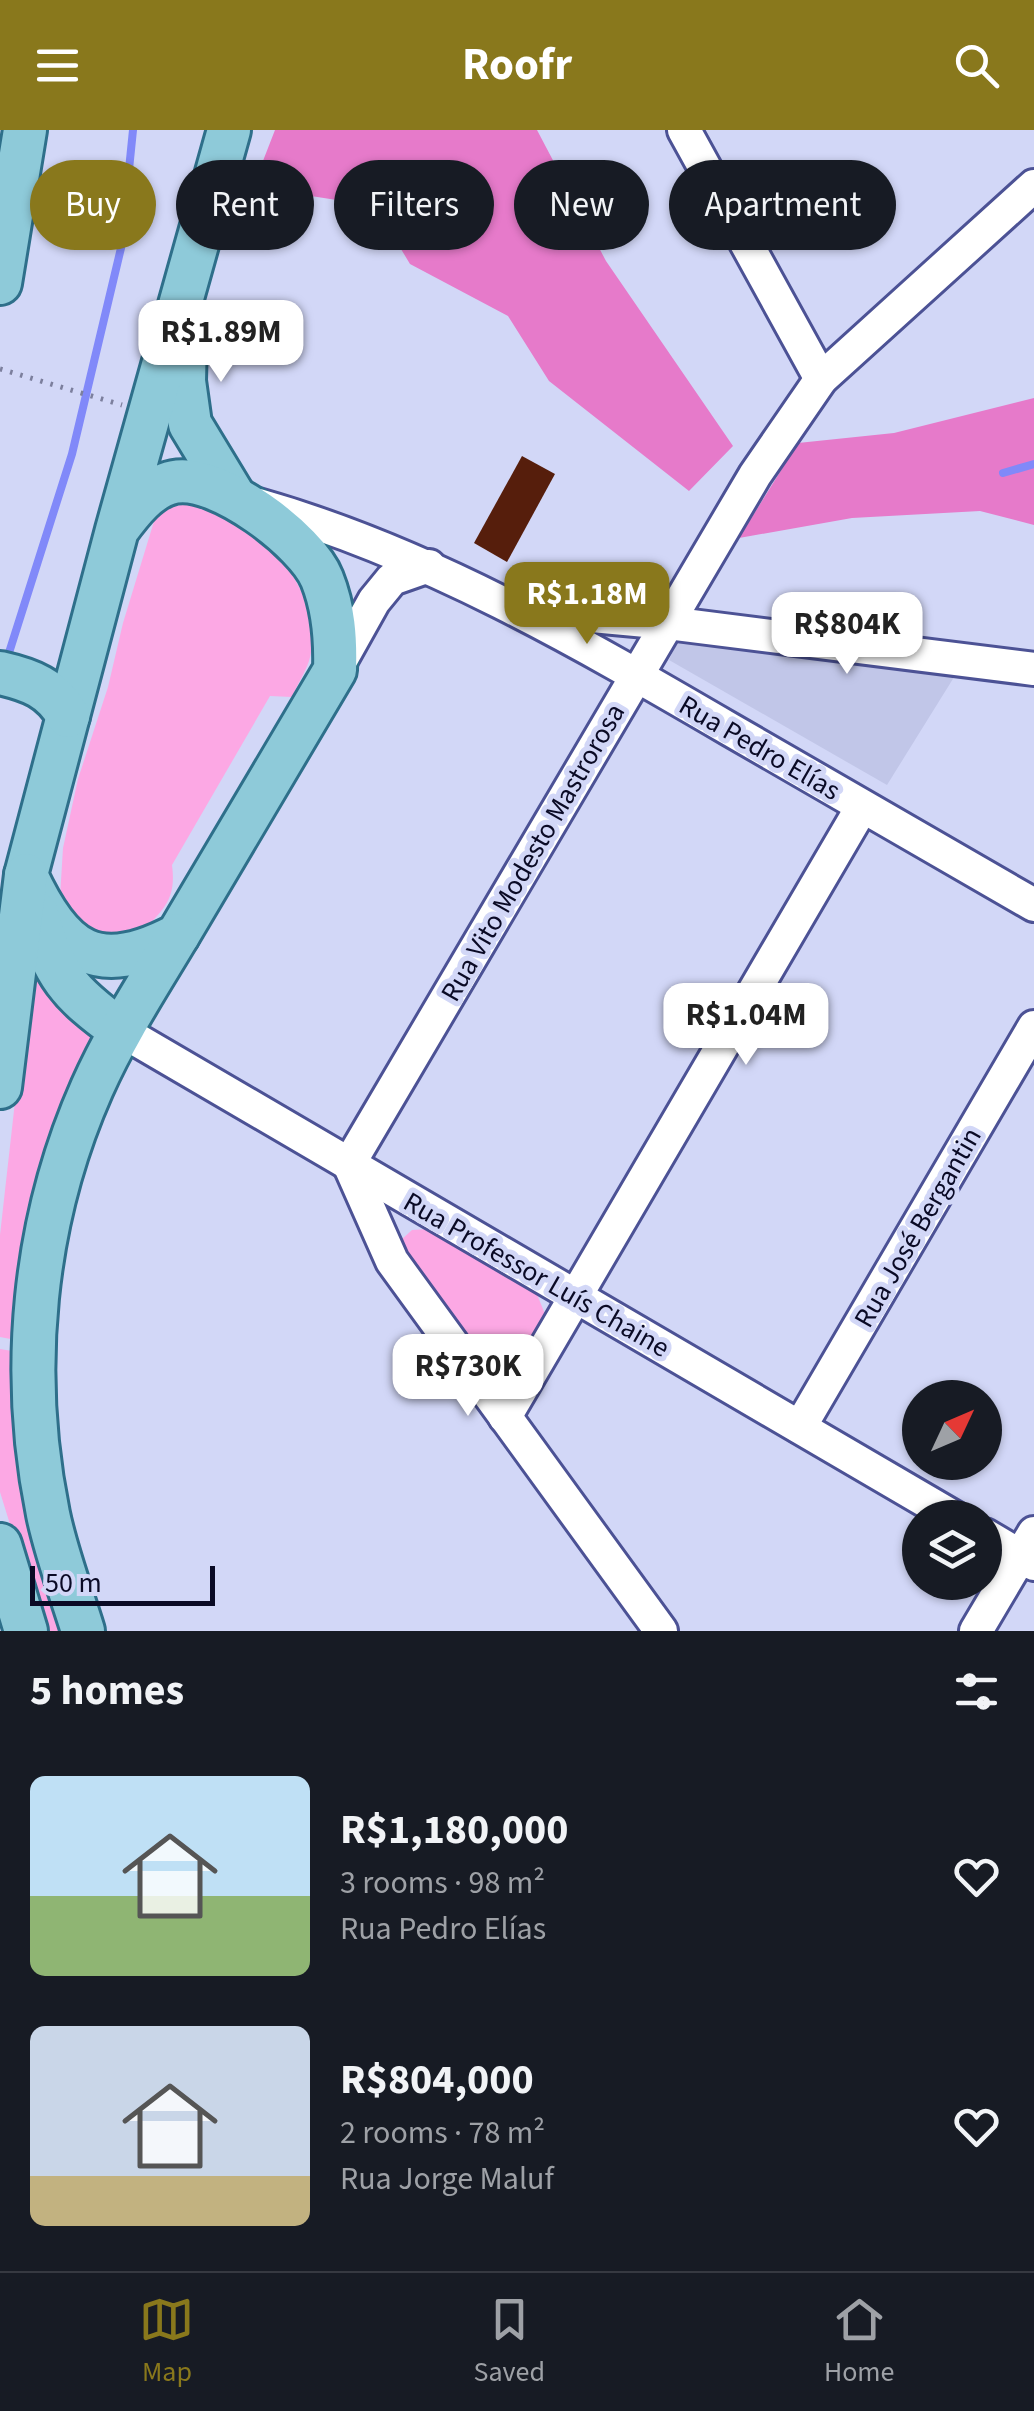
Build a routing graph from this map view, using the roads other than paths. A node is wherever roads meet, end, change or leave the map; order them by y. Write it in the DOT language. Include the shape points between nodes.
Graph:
graph roads {
  1 [pos="25,130"];
  2 [pos="229,130"];
  3 [pos="684,130"];
  4 [pos="1034,186"];
  5 [pos="0,283"];
  6 [pos="187,284"];
  7 [pos="821,379"];
  8 [pos="236,497"];
  9 [pos="117,530"];
  10 [pos="429,566"];
  11 [pos="512,609"];
  12 [pos="668,623"];
  13 [pos="82,660"];
  14 [pos="1034,669"];
  15 [pos="16,670"];
  16 [pos="335,670"];
  17 [pos="636,674"];
  18 [pos="68,716"];
  19 [pos="862,808"];
  20 [pos="26,874"];
  21 [pos="1034,905"];
  22 [pos="178,935"];
  23 [pos="1034,1027"];
  24 [pos="120,1030"];
  25 [pos="0,1086"];
  26 [pos="349,1164"];
  27 [pos="576,1296"];
  28 [pos="16,1357"];
  29 [pos="505,1417"];
  30 [pos="800,1427"];
  31 [pos="924,1500"];
  32 [pos="1002,1541"];
  33 [pos="0,1544"];
  34 [pos="1030,1551"];
  35 [pos="26,1631"];
  36 [pos="83,1631"];
  37 [pos="661,1631"];
  38 [pos="976,1631"];
  1 -- 5 [label="main road"];
  2 -- 6 [label="main road"];
  3 -- 7 [label="street"];
  4 -- 7 [label="street, Rua Vito Modesto Mastrorosa"];
  6 -- 8 [label="main road" via="184,381 190,424"];
  6 -- 9 [label="main road"];
  7 -- 12 [label="street, Rua Vito Modesto Mastrorosa"];
  8 -- 9 [label="main road" via="204,482 175,482 134,507"];
  8 -- 10 [label="street, Rua Pedro Elías"];
  8 -- 16 [label="main road" via="280,529 321,575 336,633"];
  9 -- 13 [label="main road"];
  10 -- 11 [label="street, Rua Pedro Elías"];
  10 -- 16 [label="street" via="392,579"];
  11 -- 12 [label="street"];
  11 -- 17 [label="street, Rua Pedro Elías"];
  12 -- 14 [label="street"];
  12 -- 17 [label="street, Rua Vito Modesto Mastrorosa"];
  13 -- 15 [label="main road"];
  13 -- 18 [label="main road"];
  15 -- 18 [label="main road" via="50,691"];
  16 -- 22 [label="main road"];
  17 -- 19 [label="street, Rua Pedro Elías"];
  17 -- 26 [label="street, Rua Vito Modesto Mastrorosa"];
  18 -- 20 [label="main road"];
  19 -- 21 [label="street, Rua Pedro Elías"];
  19 -- 27 [label="street"];
  20 -- 22 [label="main road" via="44,914 88,954 124,957"];
  20 -- 24 [label="main road" via="64,984"];
  20 -- 25 [label="main road"];
  22 -- 24 [label="main road"];
  23 -- 30 [label="street, Rua José Bergantin"];
  24 -- 26 [label="street, Rua Professor Luís Chaine"];
  24 -- 28 [label="main road" via="67,1158 34,1307"];
  26 -- 27 [label="street, Rua Professor Luís Chaine"];
  26 -- 29 [label="street" via="392,1261"];
  27 -- 29 [label="street"];
  27 -- 30 [label="street, Rua Professor Luís Chaine"];
  28 -- 36 [label="main road" via="48,1514"];
  29 -- 37 [label="street"];
  30 -- 31 [label="street, Rua Professor Luís Chaine"];
  32 -- 34 [label="street"];
  33 -- 35 [label="main road"];
  34 -- 38 [label="street"];
}
